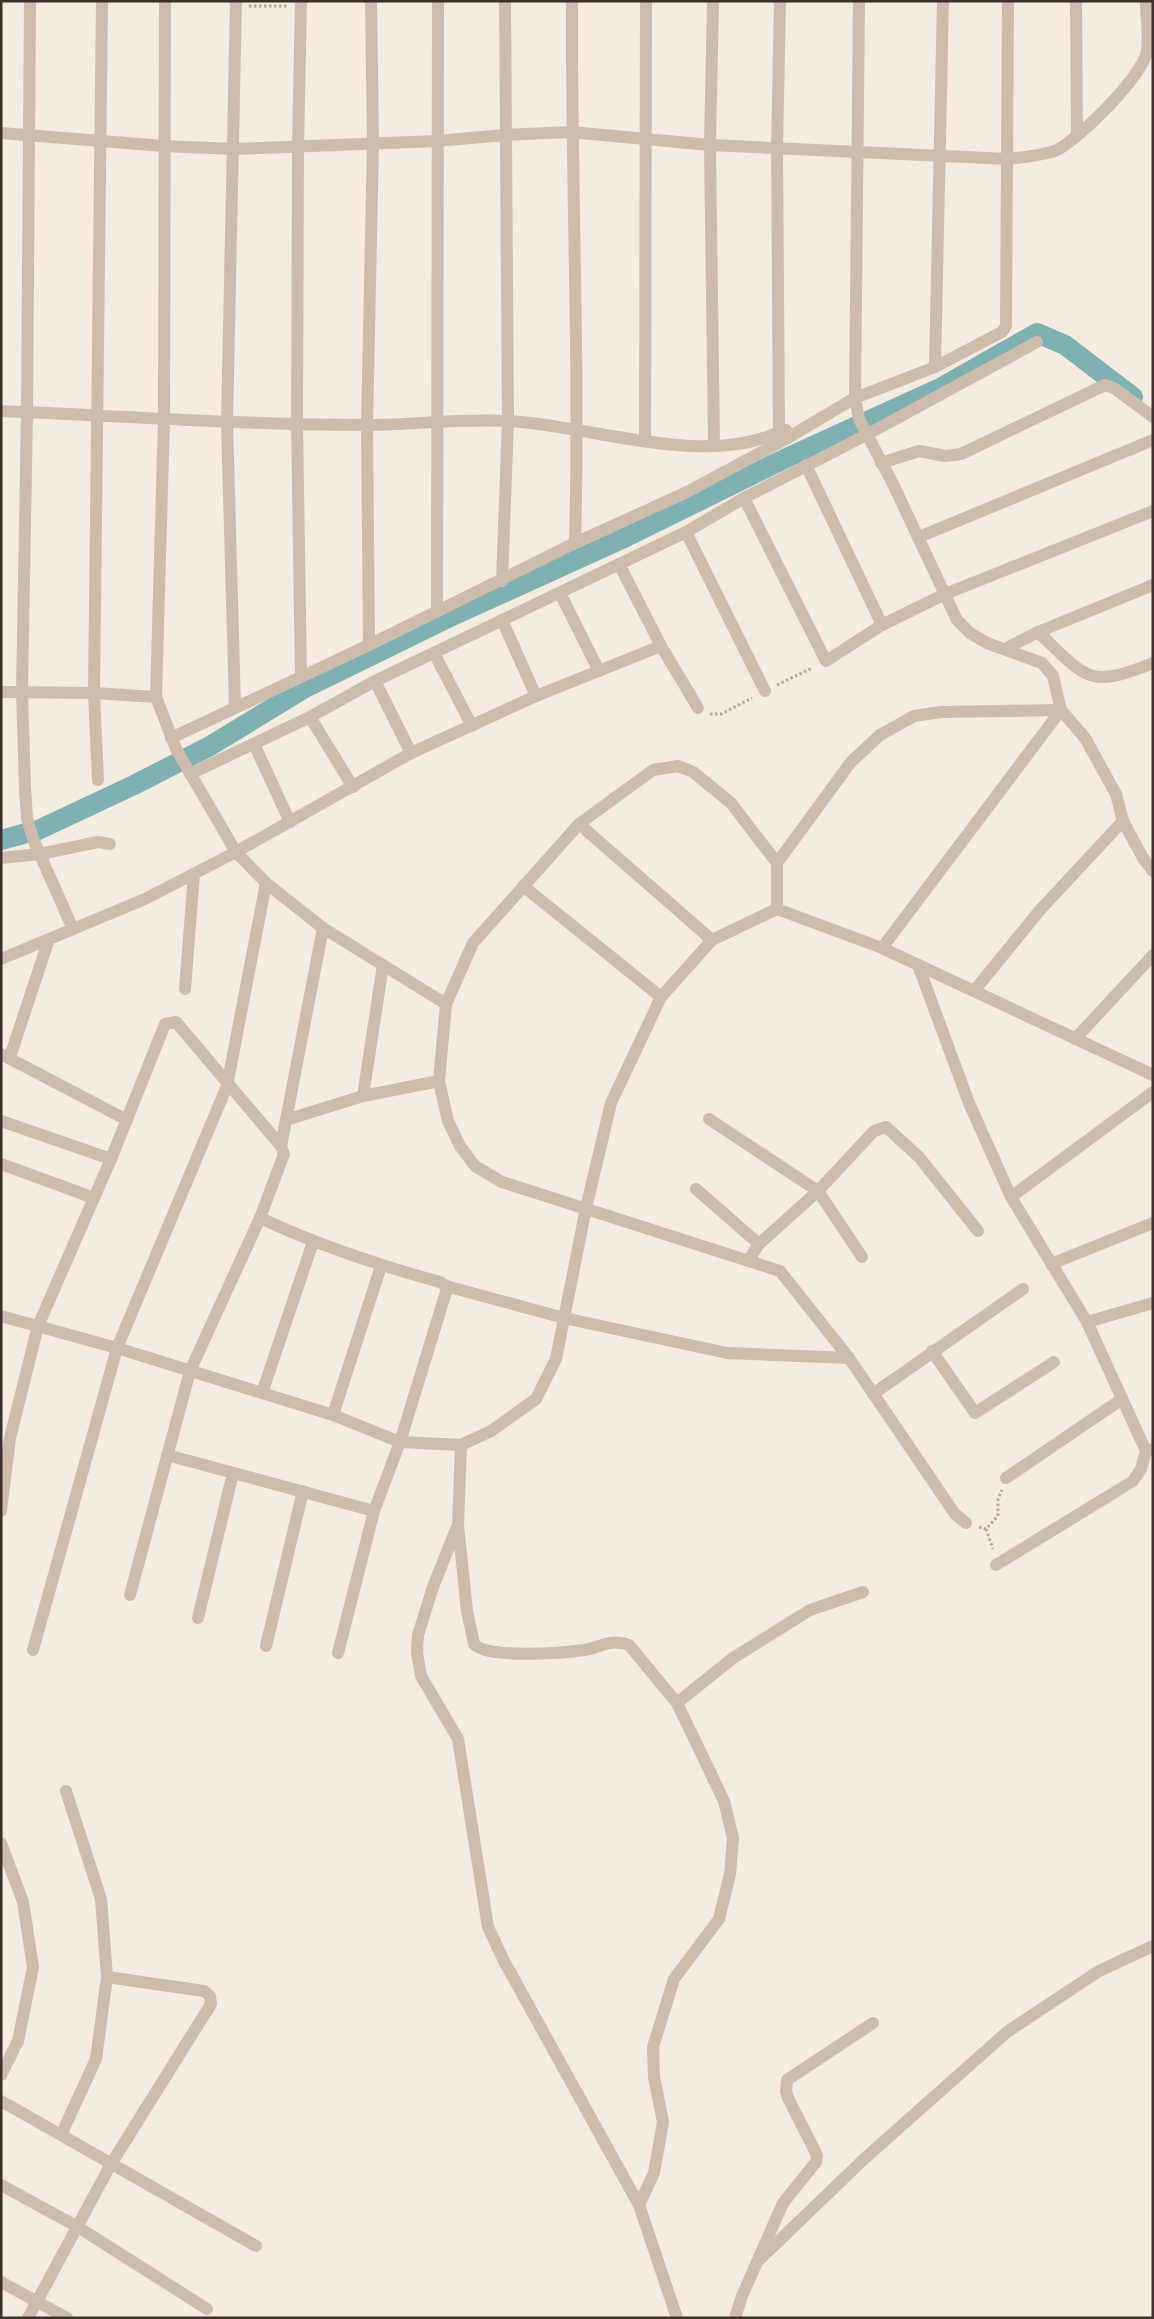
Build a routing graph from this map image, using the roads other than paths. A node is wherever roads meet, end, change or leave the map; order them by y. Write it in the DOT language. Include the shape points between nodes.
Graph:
graph roads {
  1 [pos="30,1"];
  2 [pos="102,1"];
  3 [pos="165,1"];
  4 [pos="371,1"];
  5 [pos="438,1"];
  6 [pos="505,1"];
  7 [pos="572,1"];
  8 [pos="646,1"];
  9 [pos="713,1"];
  10 [pos="780,1"];
  11 [pos="859,1"];
  12 [pos="943,1"];
  13 [pos="1008,1"];
  14 [pos="1076,1"];
  15 [pos="1146,1"];
  16 [pos="236,4"];
  17 [pos="301,4"];
  18 [pos="1150,50"];
  19 [pos="571,132"];
  20 [pos="1,133"];
  21 [pos="1077,134"];
  22 [pos="28,135"];
  23 [pos="505,135"];
  24 [pos="101,141"];
  25 [pos="437,141"];
  26 [pos="645,141"];
  27 [pos="373,143"];
  28 [pos="164,146"];
  29 [pos="298,146"];
  30 [pos="710,146"];
  31 [pos="777,148"];
  32 [pos="234,149"];
  33 [pos="857,151"];
  34 [pos="938,156"];
  35 [pos="1008,159"];
  36 [pos="1037,342"];
  37 [pos="935,367"];
  38 [pos="855,398"];
  39 [pos="1,411"];
  40 [pos="27,412"];
  41 [pos="97,416"];
  42 [pos="1153,417"];
  43 [pos="164,419"];
  44 [pos="508,420"];
  45 [pos="816,420"];
  46 [pos="227,422"];
  47 [pos="437,423"];
  48 [pos="297,424"];
  49 [pos="367,425"];
  50 [pos="863,427"];
  51 [pos="578,430"];
  52 [pos="779,432"];
  53 [pos="1153,440"];
  54 [pos="645,441"];
  55 [pos="714,446"];
  56 [pos="882,463"];
  57 [pos="806,465"];
  58 [pos="744,498"];
  59 [pos="1153,511"];
  60 [pos="686,532"];
  61 [pos="919,537"];
  62 [pos="575,543"];
  63 [pos="619,564"];
  64 [pos="502,581"];
  65 [pos="1153,585"];
  66 [pos="560,593"];
  67 [pos="945,594"];
  68 [pos="437,612"];
  69 [pos="502,620"];
  70 [pos="882,626"];
  71 [pos="1038,632"];
  72 [pos="369,645"];
  73 [pos="661,646"];
  74 [pos="1005,648"];
  75 [pos="434,653"];
  76 [pos="1153,663"];
  77 [pos="599,671"];
  78 [pos="301,676"];
  79 [pos="375,681"];
  80 [pos="765,691"];
  81 [pos="1,692"];
  82 [pos="22,692"];
  83 [pos="94,693"];
  84 [pos="156,696"];
  85 [pos="536,696"];
  86 [pos="235,707"];
  87 [pos="698,708"];
  88 [pos="1061,710"];
  89 [pos="310,717"];
  90 [pos="472,726"];
  91 [pos="174,743"];
  92 [pos="254,744"];
  93 [pos="411,754"];
  94 [pos="188,771"];
  95 [pos="98,780"];
  96 [pos="352,787"];
  97 [pos="1124,821"];
  98 [pos="290,822"];
  99 [pos="579,824"];
  100 [pos="110,844"];
  101 [pos="236,852"];
  102 [pos="40,854"];
  103 [pos="1,858"];
  104 [pos="777,863"];
  105 [pos="1153,871"];
  106 [pos="194,874"];
  107 [pos="266,883"];
  108 [pos="523,886"];
  109 [pos="777,909"];
  110 [pos="323,928"];
  111 [pos="73,929"];
  112 [pos="49,939"];
  113 [pos="712,940"];
  114 [pos="882,948"];
  115 [pos="3,953"];
  116 [pos="1153,955"];
  117 [pos="383,965"];
  118 [pos="918,965"];
  119 [pos="185,988"];
  120 [pos="974,991"];
  121 [pos="661,997"];
  122 [pos="446,1004"];
  123 [pos="1075,1039"];
  124 [pos="6,1055"];
  125 [pos="1153,1075"];
  126 [pos="438,1081"];
  127 [pos="227,1086"];
  128 [pos="1153,1092"];
  129 [pos="363,1096"];
  130 [pos="709,1119"];
  131 [pos="127,1120"];
  132 [pos="286,1120"];
  133 [pos="1,1121"];
  134 [pos="281,1146"];
  135 [pos="111,1159"];
  136 [pos="1,1164"];
  137 [pos="696,1189"];
  138 [pos="818,1191"];
  139 [pos="1011,1197"];
  140 [pos="94,1198"];
  141 [pos="586,1208"];
  142 [pos="260,1218"];
  143 [pos="1153,1224"];
  144 [pos="978,1231"];
  145 [pos="312,1242"];
  146 [pos="759,1244"];
  147 [pos="862,1257"];
  148 [pos="748,1261"];
  149 [pos="1051,1264"];
  150 [pos="381,1266"];
  151 [pos="446,1286"];
  152 [pos="1023,1289"];
  153 [pos="1153,1303"];
  154 [pos="1,1316"];
  155 [pos="564,1318"];
  156 [pos="1087,1322"];
  157 [pos="38,1326"];
  158 [pos="116,1348"];
  159 [pos="932,1352"];
  160 [pos="849,1358"];
  161 [pos="1054,1362"];
  162 [pos="190,1371"];
  163 [pos="262,1393"];
  164 [pos="874,1394"];
  165 [pos="1122,1400"];
  166 [pos="333,1414"];
  167 [pos="6,1437"];
  168 [pos="400,1442"];
  169 [pos="461,1445"];
  170 [pos="1149,1450"];
  171 [pos="167,1455"];
  172 [pos="233,1473"];
  173 [pos="1006,1478"];
  174 [pos="303,1491"];
  175 [pos="1,1511"];
  176 [pos="374,1511"];
  177 [pos="966,1523"];
  178 [pos="458,1525"];
  179 [pos="996,1565"];
  180 [pos="863,1592"];
  181 [pos="130,1595"];
  182 [pos="198,1618"];
  183 [pos="266,1646"];
  184 [pos="33,1650"];
  185 [pos="338,1653"];
  186 [pos="677,1703"];
  187 [pos="66,1791"];
  188 [pos="1,1843"];
  189 [pos="1153,1946"];
  190 [pos="107,1977"];
  191 [pos="873,2023"];
  192 [pos="1,2075"];
  193 [pos="1,2101"];
  194 [pos="61,2135"];
  195 [pos="111,2164"];
  196 [pos="1,2185"];
  197 [pos="639,2205"];
  198 [pos="78,2226"];
  199 [pos="256,2246"];
  200 [pos="756,2262"];
  201 [pos="1,2282"];
  202 [pos="37,2301"];
  203 [pos="207,2308"];
  204 [pos="28,2318"];
  205 [pos="67,2318"];
  206 [pos="676,2318"];
  207 [pos="735,2318"];
  1 -- 22 [label="street"];
  2 -- 24 [label="street"];
  3 -- 28 [label="street"];
  4 -- 27 [label="street"];
  5 -- 25 [label="street"];
  6 -- 23 [label="street"];
  7 -- 19 [label="street"];
  8 -- 26 [label="street"];
  9 -- 30 [label="street"];
  10 -- 31 [label="street"];
  11 -- 33 [label="street"];
  12 -- 34 [label="street"];
  13 -- 35 [label="street"];
  14 -- 21 [label="street"];
  15 -- 18 [label="street"];
  16 -- 32 [label="street"];
  17 -- 29 [label="street"];
  18 -- 21 [label="street" via="1126,88"];
  19 -- 23 [label="street"];
  19 -- 26 [label="street"];
  19 -- 51 [label="street"];
  20 -- 22 [label="street"];
  21 -- 35 [label="street" via="1052,152"];
  22 -- 24 [label="street"];
  22 -- 40 [label="street"];
  23 -- 25 [label="street"];
  23 -- 44 [label="street"];
  24 -- 28 [label="street"];
  24 -- 41 [label="street"];
  25 -- 27 [label="street"];
  25 -- 47 [label="street"];
  26 -- 30 [label="street"];
  26 -- 54 [label="street"];
  27 -- 29 [label="street"];
  27 -- 49 [label="street"];
  28 -- 32 [label="street"];
  28 -- 43 [label="street"];
  29 -- 32 [label="street"];
  29 -- 48 [label="street"];
  30 -- 31 [label="street"];
  30 -- 55 [label="street"];
  31 -- 33 [label="street"];
  31 -- 52 [label="street"];
  32 -- 46 [label="street"];
  33 -- 34 [label="street"];
  33 -- 38 [label="street"];
  34 -- 35 [label="street"];
  34 -- 37 [label="street"];
  35 -- 37 [label="street" via="1006,326 1002,332"];
  36 -- 50 [label="street"];
  37 -- 38 [label="street"];
  38 -- 45 [label="street"];
  38 -- 50 [label="street"];
  39 -- 40 [label="street"];
  40 -- 41 [label="street"];
  40 -- 82 [label="street"];
  41 -- 43 [label="street"];
  41 -- 83 [label="street"];
  42 -- 56 [label="street" via="1105,385 961,454 945,456 919,451"];
  43 -- 46 [label="street"];
  43 -- 84 [label="street"];
  44 -- 47 [label="street"];
  44 -- 51 [label="street"];
  44 -- 64 [label="street"];
  45 -- 52 [label="street"];
  45 -- 62 [label="street" via="685,493"];
  46 -- 48 [label="street"];
  46 -- 86 [label="street"];
  47 -- 49 [label="street"];
  47 -- 68 [label="street"];
  48 -- 49 [label="street"];
  48 -- 78 [label="street"];
  49 -- 72 [label="street"];
  50 -- 56 [label="street"];
  50 -- 57 [label="street"];
  51 -- 54 [label="street"];
  51 -- 62 [label="street"];
  52 -- 55 [label="street" via="760,441"];
  53 -- 61 [label="street"];
  54 -- 55 [label="street"];
  56 -- 61 [label="street"];
  57 -- 58 [label="street"];
  57 -- 70 [label="street"];
  58 -- 60 [label="street"];
  58 -- 70 [label="street" via="826,661"];
  59 -- 67 [label="street"];
  60 -- 63 [label="street"];
  60 -- 80 [label="street"];
  61 -- 67 [label="street"];
  62 -- 64 [label="street"];
  63 -- 66 [label="street"];
  63 -- 73 [label="street"];
  64 -- 68 [label="street"];
  65 -- 71 [label="street"];
  66 -- 69 [label="street"];
  66 -- 77 [label="street"];
  67 -- 70 [label="street"];
  67 -- 74 [label="street" via="953,614 970,633 986,643"];
  68 -- 72 [label="street"];
  69 -- 75 [label="street"];
  69 -- 85 [label="street"];
  71 -- 74 [label="street"];
  71 -- 76 [label="street" via="1080,672 1091,676 1100,678 1127,673"];
  72 -- 78 [label="street"];
  73 -- 77 [label="street"];
  73 -- 87 [label="street"];
  74 -- 88 [label="street" via="1047,667 1053,676"];
  75 -- 79 [label="street"];
  75 -- 90 [label="street"];
  77 -- 85 [label="street"];
  78 -- 86 [label="street"];
  79 -- 89 [label="street"];
  79 -- 93 [label="street"];
  81 -- 82 [label="street"];
  82 -- 83 [label="street"];
  82 -- 102 [label="street" via="28,819"];
  83 -- 84 [label="street"];
  83 -- 95 [label="street"];
  84 -- 91 [label="street"];
  85 -- 90 [label="street"];
  86 -- 91 [label="street"];
  88 -- 97 [label="street" via="1089,746 1116,794"];
  88 -- 104 [label="street" via="941,712 914,716 893,727 851,762"];
  88 -- 114 [label="street"];
  89 -- 92 [label="street"];
  89 -- 96 [label="street"];
  90 -- 93 [label="street"];
  91 -- 94 [label="street"];
  92 -- 94 [label="street"];
  92 -- 98 [label="street"];
  93 -- 96 [label="street"];
  94 -- 101 [label="street"];
  96 -- 98 [label="street"];
  97 -- 105 [label="street"];
  97 -- 120 [label="street" via="1040,910"];
  98 -- 101 [label="street"];
  99 -- 104 [label="street" via="653,770 678,766 693,772 731,802"];
  99 -- 108 [label="street"];
  99 -- 113 [label="street"];
  100 -- 102 [label="street" via="98,842"];
  101 -- 106 [label="street"];
  101 -- 107 [label="street"];
  102 -- 103 [label="street"];
  102 -- 111 [label="street"];
  104 -- 109 [label="street"];
  106 -- 111 [label="street"];
  106 -- 119 [label="street"];
  107 -- 110 [label="street"];
  107 -- 127 [label="street"];
  108 -- 121 [label="street"];
  108 -- 122 [label="street" via="473,943"];
  109 -- 113 [label="street"];
  109 -- 114 [label="street"];
  110 -- 117 [label="street"];
  110 -- 132 [label="street"];
  111 -- 112 [label="street"];
  112 -- 115 [label="street"];
  112 -- 124 [label="street"];
  113 -- 121 [label="street"];
  114 -- 118 [label="street"];
  116 -- 123 [label="street"];
  117 -- 122 [label="street"];
  117 -- 129 [label="street"];
  118 -- 120 [label="street"];
  118 -- 139 [label="street" via="969,1103"];
  120 -- 123 [label="street"];
  121 -- 141 [label="street" via="611,1103"];
  122 -- 126 [label="street"];
  123 -- 125 [label="street"];
  124 -- 131 [label="street"];
  126 -- 129 [label="street"];
  126 -- 141 [label="street" via="448,1121 460,1146 475,1166 502,1182"];
  127 -- 131 [label="street" via="176,1022 170,1022 165,1024"];
  127 -- 134 [label="street"];
  127 -- 158 [label="street"];
  128 -- 139 [label="street"];
  129 -- 132 [label="street"];
  130 -- 138 [label="street"];
  131 -- 135 [label="street"];
  132 -- 134 [label="street"];
  133 -- 135 [label="street"];
  134 -- 142 [label="street" via="283,1158"];
  135 -- 140 [label="street"];
  136 -- 140 [label="street"];
  137 -- 146 [label="street"];
  138 -- 144 [label="street" via="874,1131 886,1127 920,1157"];
  138 -- 146 [label="street"];
  138 -- 147 [label="street"];
  139 -- 149 [label="street"];
  140 -- 157 [label="street"];
  141 -- 148 [label="street"];
  141 -- 155 [label="street"];
  142 -- 145 [label="street"];
  142 -- 162 [label="street"];
  143 -- 149 [label="street"];
  145 -- 150 [label="street"];
  145 -- 163 [label="street"];
  146 -- 148 [label="street"];
  148 -- 160 [label="street" via="780,1271"];
  149 -- 156 [label="street"];
  150 -- 151 [label="street"];
  150 -- 166 [label="street"];
  151 -- 155 [label="street"];
  151 -- 168 [label="street"];
  152 -- 159 [label="street"];
  153 -- 156 [label="street"];
  154 -- 157 [label="street"];
  155 -- 160 [label="street" via="728,1353"];
  155 -- 169 [label="street" via="556,1359 536,1399 491,1431"];
  156 -- 165 [label="street"];
  157 -- 158 [label="street"];
  157 -- 167 [label="street"];
  158 -- 162 [label="street"];
  158 -- 184 [label="street"];
  159 -- 161 [label="street" via="975,1413"];
  159 -- 164 [label="street"];
  160 -- 164 [label="street"];
  162 -- 163 [label="street"];
  162 -- 171 [label="street"];
  163 -- 166 [label="street"];
  164 -- 177 [label="street" via="955,1514"];
  165 -- 170 [label="street"];
  165 -- 173 [label="street"];
  166 -- 168 [label="street"];
  167 -- 175 [label="street"];
  168 -- 169 [label="street"];
  168 -- 176 [label="street"];
  169 -- 178 [label="street"];
  170 -- 179 [label="street" via="1133,1481"];
  171 -- 172 [label="street"];
  171 -- 181 [label="street"];
  172 -- 174 [label="street"];
  172 -- 182 [label="street"];
  174 -- 176 [label="street"];
  174 -- 183 [label="street"];
  176 -- 185 [label="street"];
  178 -- 186 [label="street" via="467,1611 472,1641 477,1648 532,1655 621,1641 637,1653"];
  178 -- 197 [label="street" via="418,1634 421,1676 458,1739 488,1927 504,1962"];
  180 -- 186 [label="street" via="810,1610 733,1658"];
  186 -- 197 [label="street" via="724,1801 733,1838 733,1854 719,1919 674,1979 653,2047 654,2077 662,2122 654,2174"];
  187 -- 190 [label="street" via="102,1899"];
  188 -- 192 [label="street" via="23,1902 33,1967 18,2041"];
  189 -- 200 [label="street" via="1099,1971 1007,2032 864,2159"];
  190 -- 194 [label="street" via="96,2060"];
  190 -- 195 [label="street" via="204,1991 210,1996 211,2004"];
  191 -- 200 [label="street" via="787,2080 788,2098 816,2158 813,2168 783,2203"];
  193 -- 194 [label="street"];
  194 -- 195 [label="street"];
  195 -- 198 [label="street"];
  195 -- 199 [label="street"];
  196 -- 198 [label="street"];
  197 -- 206 [label="street"];
  198 -- 202 [label="street"];
  198 -- 203 [label="street"];
  200 -- 207 [label="street"];
  201 -- 202 [label="street"];
  202 -- 204 [label="street"];
  202 -- 205 [label="street"];
}
